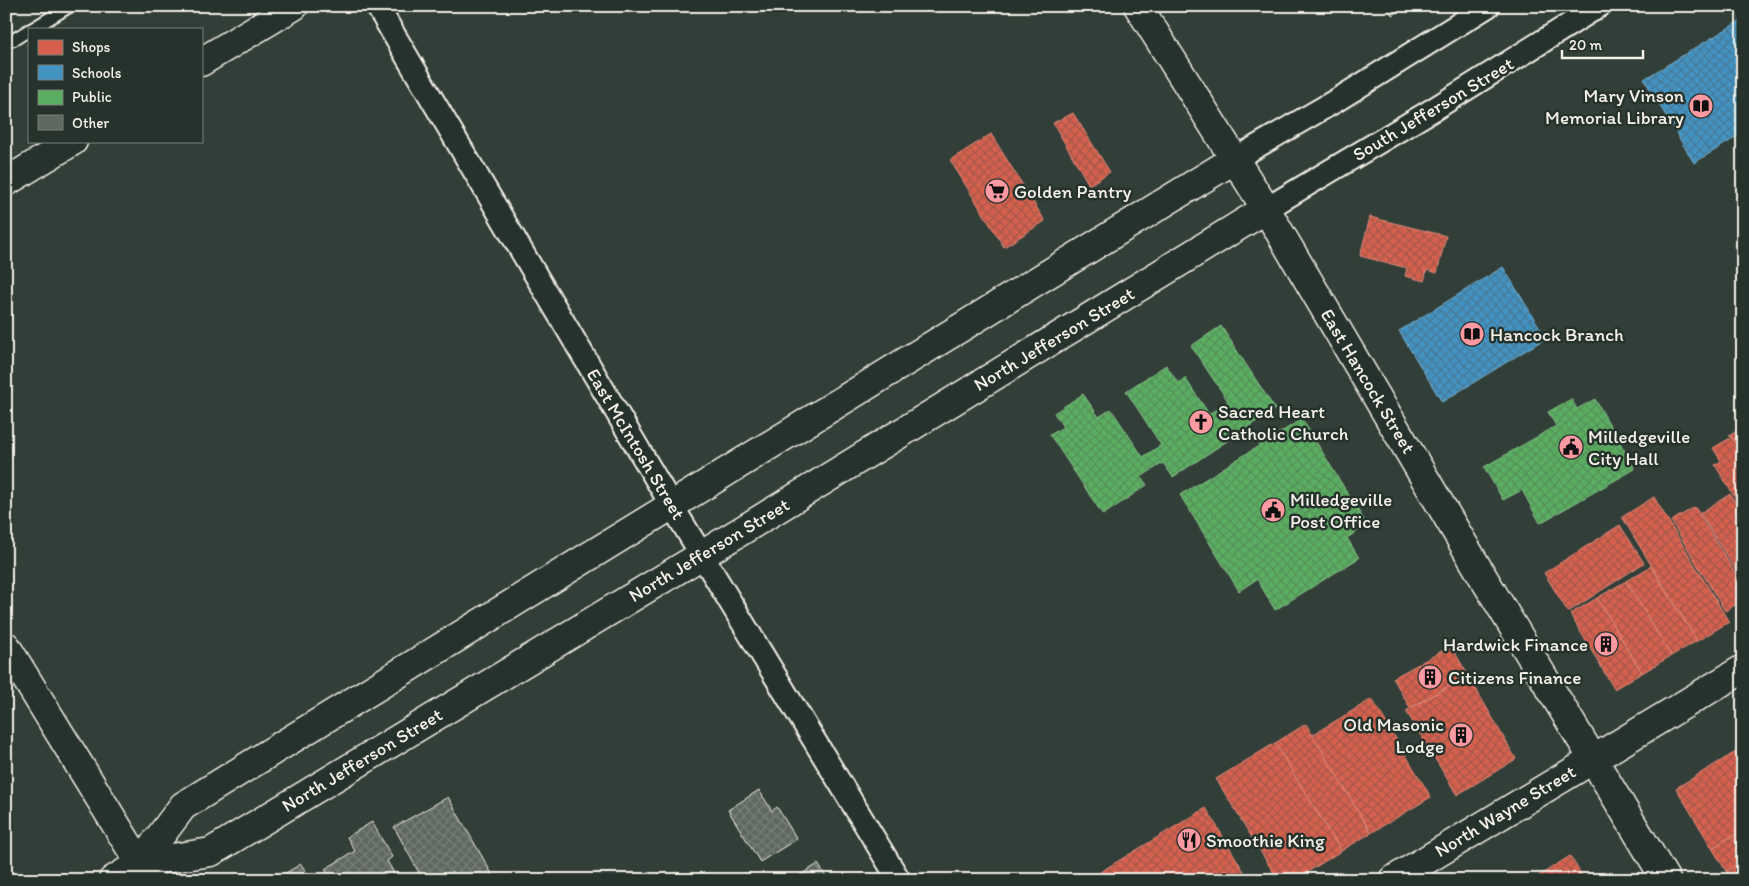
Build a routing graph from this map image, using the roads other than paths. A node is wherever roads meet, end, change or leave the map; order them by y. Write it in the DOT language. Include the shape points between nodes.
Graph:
graph roads {
  1 [pos="70,6"];
  2 [pos="294,6"];
  3 [pos="377,6"];
  4 [pos="1138,6"];
  5 [pos="1488,6"];
  6 [pos="1598,6"];
  7 [pos="33,28"];
  8 [pos="28,31"];
  9 [pos="13,40"];
  10 [pos="202,61"];
  11 [pos="71,142"];
  12 [pos="1236,159"];
  13 [pos="6,182"];
  14 [pos="1266,209"];
  15 [pos="672,506"];
  16 [pos="702,555"];
  17 [pos="6,646"];
  18 [pos="1743,669"];
  19 [pos="1592,759"];
  20 [pos="145,871"];
  21 [pos="112,880"];
  22 [pos="899,880"];
  23 [pos="1393,880"];
  24 [pos="1666,880"];
  1 -- 7 [label="lane"];
  2 -- 10 [label="main road"];
  3 -- 15 [label="street, East McIntosh Street"];
  4 -- 12 [label="main road, East Hancock Street"];
  5 -- 12 [label="street"];
  6 -- 14 [label="street, South Jefferson Street"];
  8 -- 9 [label="lane"];
  11 -- 13 [label="main road"];
  12 -- 14 [label="main road, East Hancock Street"];
  12 -- 15 [label="main road, North Jefferson Street"];
  14 -- 16 [label="main road, North Jefferson Street"];
  14 -- 19 [label="main road, East Hancock Street"];
  15 -- 16 [label="street, East McIntosh Street"];
  15 -- 20 [label="main road, North Jefferson Street" via="183,806"];
  16 -- 20 [label="main road, North Jefferson Street" via="211,852"];
  16 -- 22 [label="street, East McIntosh Street"];
  17 -- 20 [label="main road"];
  18 -- 19 [label="main road, North Wayne Street"];
  19 -- 23 [label="main road, North Wayne Street"];
  19 -- 24 [label="main road, East Hancock Street"];
  20 -- 21 [label="main road, North Jefferson Street"];
}
